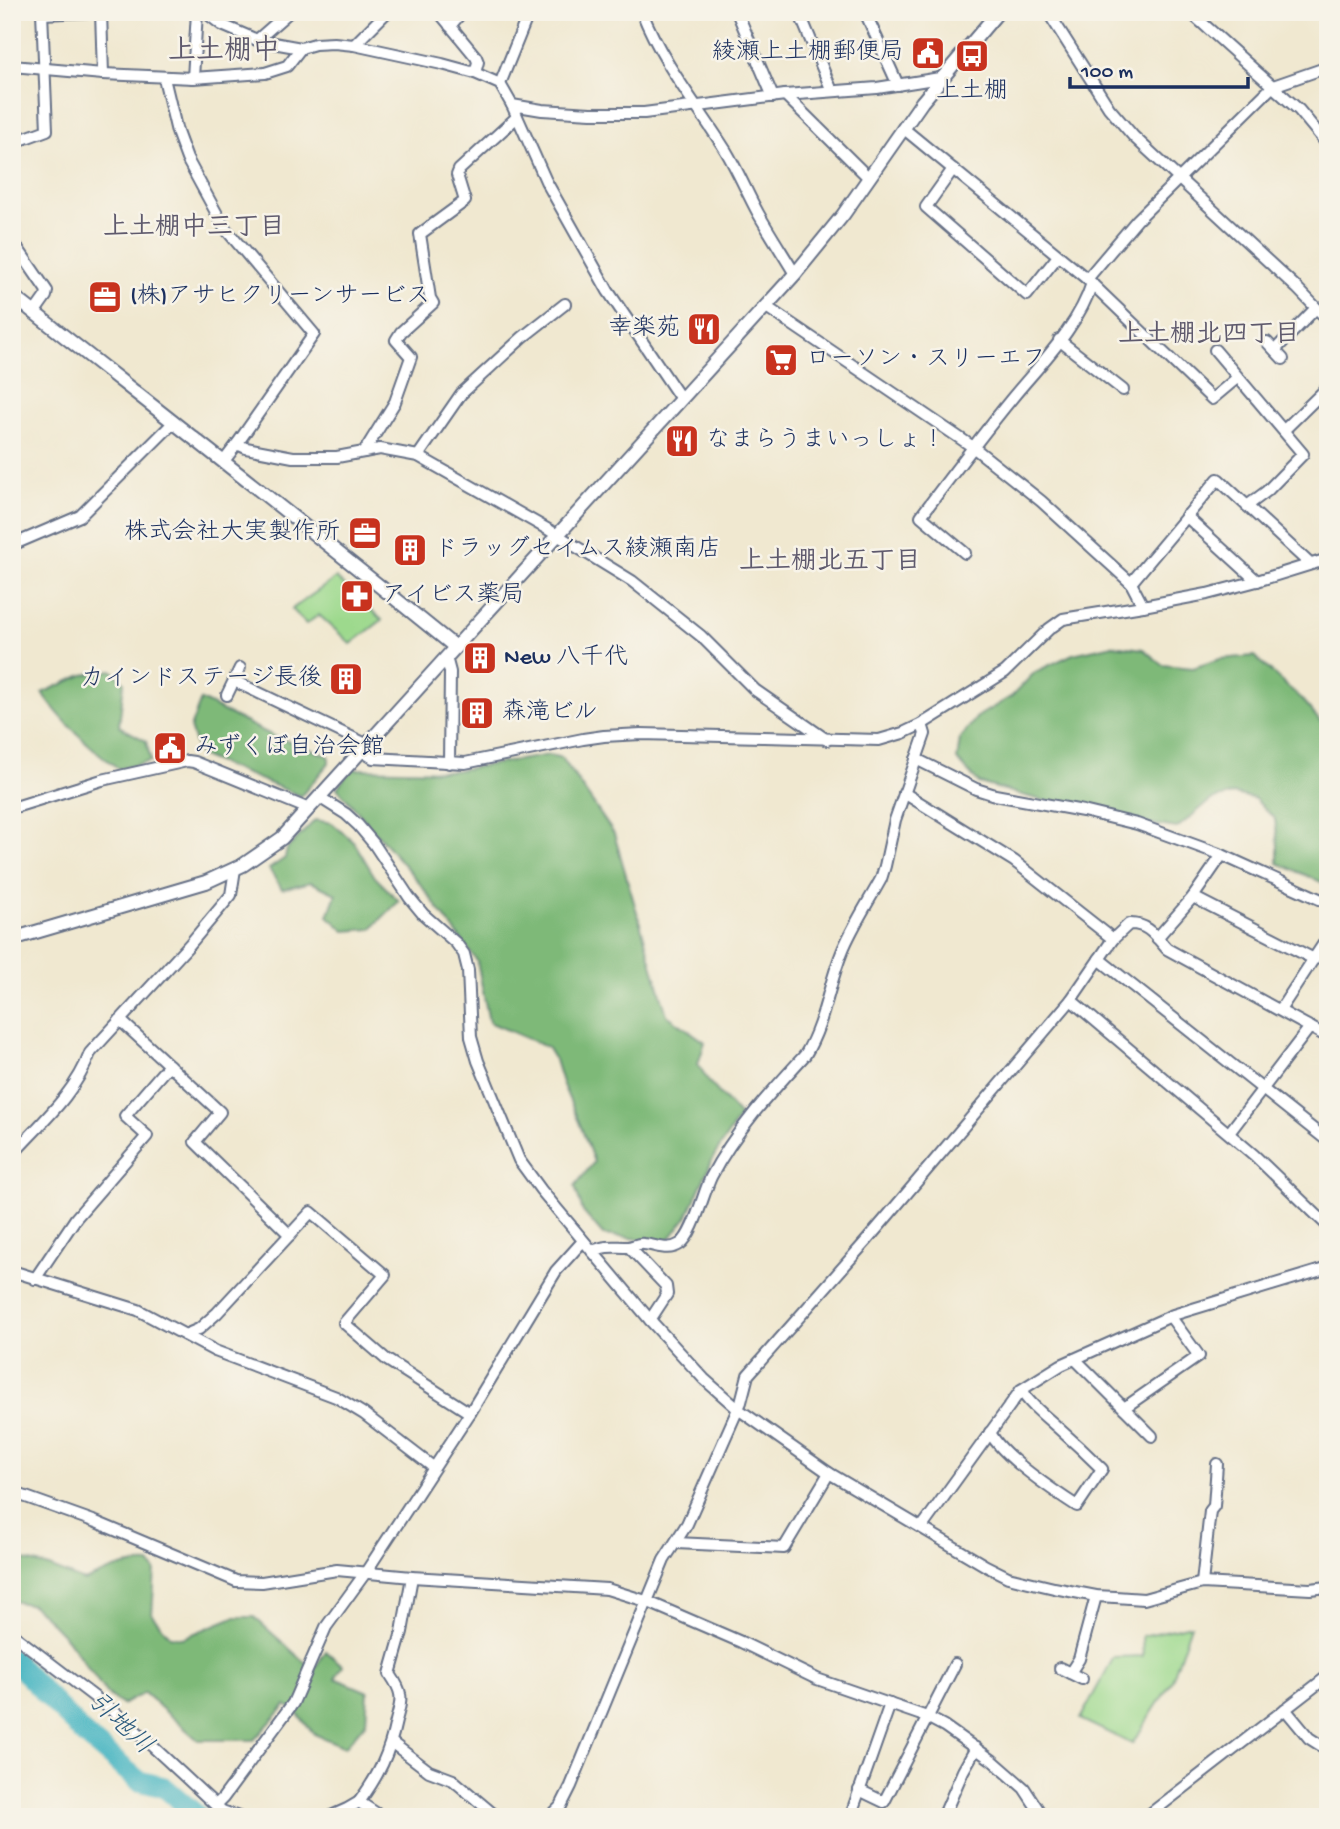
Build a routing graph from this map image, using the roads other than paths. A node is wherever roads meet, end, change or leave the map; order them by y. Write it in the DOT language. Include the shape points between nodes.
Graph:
graph roads {
  1 [pos="90,12"];
  2 [pos="101,12"];
  3 [pos="197,12"];
  4 [pos="205,12"];
  5 [pos="289,12"];
  6 [pos="387,12"];
  7 [pos="439,12"];
  8 [pos="462,12"];
  9 [pos="529,12"];
  10 [pos="642,12"];
  11 [pos="737,12"];
  12 [pos="799,12"];
  13 [pos="865,12"];
  14 [pos="998,12"];
  15 [pos="1048,12"];
  16 [pos="1190,12"];
  17 [pos="42,13"];
  18 [pos="450,26"];
  19 [pos="257,40"];
  20 [pos="354,45"];
  21 [pos="301,48"];
  22 [pos="12,66"];
  23 [pos="1328,67"];
  24 [pos="44,69"];
  25 [pos="475,73"];
  26 [pos="103,74"];
  27 [pos="164,78"];
  28 [pos="194,78"];
  29 [pos="940,78"];
  30 [pos="500,84"];
  31 [pos="898,85"];
  32 [pos="1273,86"];
  33 [pos="832,91"];
  34 [pos="785,94"];
  35 [pos="773,97"];
  36 [pos="512,105"];
  37 [pos="697,107"];
  38 [pos="517,117"];
  39 [pos="903,128"];
  40 [pos="20,140"];
  41 [pos="1328,145"];
  42 [pos="953,169"];
  43 [pos="869,178"];
  44 [pos="1177,179"];
  45 [pos="12,240"];
  46 [pos="1058,256"];
  47 [pos="795,274"];
  48 [pos="1089,281"];
  49 [pos="12,295"];
  50 [pos="565,304"];
  51 [pos="765,306"];
  52 [pos="1316,308"];
  53 [pos="34,313"];
  54 [pos="1328,320"];
  55 [pos="1059,340"];
  56 [pos="1275,350"];
  57 [pos="1215,351"];
  58 [pos="1237,377"];
  59 [pos="1328,387"];
  60 [pos="1123,390"];
  61 [pos="681,399"];
  62 [pos="173,423"];
  63 [pos="1284,430"];
  64 [pos="237,444"];
  65 [pos="973,447"];
  66 [pos="364,452"];
  67 [pos="418,456"];
  68 [pos="224,461"];
  69 [pos="1247,506"];
  70 [pos="1186,516"];
  71 [pos="558,534"];
  72 [pos="12,545"];
  73 [pos="965,554"];
  74 [pos="1328,559"];
  75 [pos="1310,564"];
  76 [pos="1257,581"];
  77 [pos="1131,583"];
  78 [pos="1143,606"];
  79 [pos="451,652"];
  80 [pos="240,668"];
  81 [pos="234,681"];
  82 [pos="228,695"];
  83 [pos="922,724"];
  84 [pos="827,740"];
  85 [pos="363,747"];
  86 [pos="916,759"];
  87 [pos="449,763"];
  88 [pos="904,793"];
  89 [pos="318,797"];
  90 [pos="12,808"];
  91 [pos="309,809"];
  92 [pos="1223,855"];
  93 [pos="235,869"];
  94 [pos="1193,897"];
  95 [pos="1328,903"];
  96 [pos="1328,937"];
  97 [pos="1157,938"];
  98 [pos="12,939"];
  99 [pos="1113,939"];
  100 [pos="1100,959"];
  101 [pos="1314,959"];
  102 [pos="1071,1000"];
  103 [pos="1279,1010"];
  104 [pos="120,1020"];
  105 [pos="1310,1027"];
  106 [pos="1328,1037"];
  107 [pos="169,1065"];
  108 [pos="1263,1089"];
  109 [pos="1229,1133"];
  110 [pos="1328,1141"];
  111 [pos="12,1155"];
  112 [pos="1328,1226"];
  113 [pos="289,1235"];
  114 [pos="583,1241"];
  115 [pos="629,1247"];
  116 [pos="592,1251"];
  117 [pos="1328,1268"];
  118 [pos="12,1271"];
  119 [pos="35,1279"];
  120 [pos="1170,1316"];
  121 [pos="650,1320"];
  122 [pos="186,1335"];
  123 [pos="1075,1359"];
  124 [pos="1021,1390"];
  125 [pos="1124,1408"];
  126 [pos="738,1409"];
  127 [pos="470,1413"];
  128 [pos="990,1432"];
  129 [pos="1152,1436"];
  130 [pos="1217,1464"];
  131 [pos="433,1467"];
  132 [pos="829,1473"];
  133 [pos="12,1492"];
  134 [pos="922,1527"];
  135 [pos="676,1543"];
  136 [pos="366,1572"];
  137 [pos="412,1577"];
  138 [pos="1202,1583"];
  139 [pos="1328,1587"];
  140 [pos="1096,1596"];
  141 [pos="646,1601"];
  142 [pos="12,1634"];
  143 [pos="955,1664"];
  144 [pos="1328,1676"];
  145 [pos="1082,1679"];
  146 [pos="890,1704"];
  147 [pos="1285,1709"];
  148 [pos="927,1717"];
  149 [pos="391,1742"];
  150 [pos="976,1748"];
  151 [pos="1328,1749"];
  152 [pos="859,1790"];
  153 [pos="359,1802"];
  154 [pos="216,1805"];
  155 [pos="239,1817"];
  156 [pos="329,1817"];
  157 [pos="382,1817"];
  158 [pos="497,1817"];
  159 [pos="550,1817"];
  160 [pos="850,1817"];
  161 [pos="943,1817"];
  162 [pos="1043,1817"];
  163 [pos="1146,1817"];
  1 -- 17 [label="street"];
  2 -- 26 [label="street"];
  3 -- 28 [label="street"];
  4 -- 19 [label="street"];
  5 -- 19 [label="street"];
  6 -- 20 [label="street"];
  7 -- 18 [label="street"];
  8 -- 18 [label="street"];
  9 -- 30 [label="street"];
  10 -- 37 [label="street" via="664,60"];
  11 -- 35 [label="street"];
  12 -- 33 [label="street"];
  13 -- 31 [label="street"];
  14 -- 29 [label="street"];
  15 -- 44 [label="street" via="1109,108"];
  16 -- 32 [label="street"];
  17 -- 24 [label="street"];
  18 -- 25 [label="street" via="476,57"];
  19 -- 21 [label="street"];
  20 -- 21 [label="street"];
  20 -- 25 [label="street"];
  21 -- 28 [label="street" via="287,66 265,73"];
  22 -- 24 [label="street"];
  23 -- 32 [label="street"];
  24 -- 26 [label="street"];
  24 -- 40 [label="street" via="47,130"];
  25 -- 30 [label="street"];
  26 -- 27 [label="street"];
  27 -- 28 [label="street"];
  27 -- 64 [label="street" via="187,159 224,228 314,334"];
  29 -- 31 [label="street"];
  29 -- 39 [label="street"];
  30 -- 36 [label="street"];
  31 -- 33 [label="street"];
  32 -- 41 [label="street"];
  32 -- 44 [label="street"];
  33 -- 34 [label="street"];
  34 -- 35 [label="street"];
  34 -- 43 [label="street"];
  35 -- 37 [label="street"];
  36 -- 37 [label="street" via="591,113"];
  36 -- 38 [label="street"];
  37 -- 47 [label="street"];
  38 -- 61 [label="street" via="546,181 608,291"];
  38 -- 66 [label="street" via="459,170 465,201 420,234 433,303 396,340 411,357 395,402"];
  39 -- 42 [label="street"];
  39 -- 43 [label="street"];
  42 -- 46 [label="street"];
  42 -- 46 [label="street" via="926,206 1027,295"];
  43 -- 47 [label="street"];
  44 -- 48 [label="street" via="1137,220"];
  44 -- 52 [label="street"];
  45 -- 53 [label="street" via="47,291"];
  46 -- 48 [label="street"];
  47 -- 51 [label="street"];
  48 -- 55 [label="street" via="1086,301"];
  48 -- 58 [label="street" via="1212,399"];
  49 -- 53 [label="street"];
  50 -- 67 [label="street" via="461,394"];
  51 -- 61 [label="street"];
  51 -- 65 [label="street"];
  52 -- 54 [label="street"];
  52 -- 56 [label="street"];
  53 -- 62 [label="street"];
  55 -- 60 [label="street"];
  55 -- 65 [label="street"];
  57 -- 58 [label="street"];
  58 -- 63 [label="street"];
  59 -- 63 [label="street"];
  61 -- 71 [label="street"];
  62 -- 68 [label="street"];
  62 -- 72 [label="street" via="79,516"];
  63 -- 69 [label="street" via="1304,454"];
  64 -- 66 [label="street" via="293,457"];
  64 -- 68 [label="street"];
  65 -- 73 [label="street" via="921,516"];
  65 -- 77 [label="street" via="1041,500"];
  66 -- 67 [label="street" via="380,449"];
  67 -- 71 [label="street"];
  68 -- 79 [label="street"];
  69 -- 70 [label="street" via="1218,479"];
  69 -- 75 [label="street"];
  70 -- 76 [label="street"];
  70 -- 77 [label="street"];
  71 -- 79 [label="street"];
  71 -- 84 [label="street" via="632,582 701,636 755,690"];
  74 -- 75 [label="street"];
  75 -- 76 [label="street"];
  76 -- 78 [label="street"];
  77 -- 78 [label="street"];
  78 -- 83 [label="street" via="1063,619 1005,672"];
  79 -- 85 [label="street"];
  79 -- 87 [label="street"];
  80 -- 81 [label="street"];
  81 -- 82 [label="street"];
  81 -- 85 [label="street"];
  83 -- 84 [label="street" via="879,740"];
  83 -- 86 [label="street" via="925,734"];
  84 -- 87 [label="street" via="604,736"];
  85 -- 87 [label="street" via="373,758"];
  85 -- 89 [label="street"];
  86 -- 88 [label="street"];
  86 -- 92 [label="street" via="975,789 1137,824"];
  88 -- 99 [label="street" via="1014,861"];
  88 -- 115 [label="street" via="881,879 842,951 812,1044 725,1154 682,1244"];
  89 -- 91 [label="street"];
  89 -- 114 [label="street" via="358,825 409,898 464,954 471,1037 510,1141 519,1160"];
  90 -- 91 [label="street" via="102,780 187,761"];
  91 -- 93 [label="street" via="282,838"];
  92 -- 94 [label="street"];
  92 -- 95 [label="street"];
  93 -- 98 [label="street" via="206,882"];
  93 -- 104 [label="street" via="231,895"];
  94 -- 97 [label="street"];
  94 -- 101 [label="street"];
  96 -- 101 [label="street"];
  97 -- 99 [label="street" via="1138,923 1129,924"];
  97 -- 103 [label="street" via="1167,949"];
  99 -- 100 [label="street"];
  100 -- 102 [label="street"];
  100 -- 108 [label="street"];
  101 -- 103 [label="street"];
  102 -- 109 [label="street"];
  102 -- 126 [label="street" via="748,1375"];
  103 -- 105 [label="street"];
  104 -- 107 [label="street"];
  104 -- 111 [label="street" via="90,1053 58,1104"];
  105 -- 106 [label="street"];
  105 -- 108 [label="street"];
  107 -- 113 [label="street" via="220,1112 195,1142"];
  107 -- 119 [label="street" via="124,1116 147,1136 76,1218"];
  108 -- 109 [label="street"];
  108 -- 110 [label="street"];
  109 -- 112 [label="street"];
  113 -- 122 [label="street" via="217,1313"];
  113 -- 127 [label="street" via="311,1212 385,1275 344,1323 387,1360"];
  114 -- 116 [label="street"];
  114 -- 127 [label="street" via="556,1271"];
  115 -- 116 [label="street" via="605,1246"];
  115 -- 121 [label="street" via="666,1286 667,1294"];
  116 -- 121 [label="street"];
  117 -- 120 [label="street"];
  118 -- 119 [label="street"];
  119 -- 122 [label="street" via="138,1310"];
  120 -- 123 [label="street"];
  120 -- 125 [label="street" via="1199,1356"];
  121 -- 126 [label="street"];
  122 -- 131 [label="street" via="215,1351 336,1397"];
  123 -- 124 [label="street"];
  123 -- 125 [label="street"];
  124 -- 128 [label="street"];
  124 -- 128 [label="street" via="1102,1469 1077,1506 1021,1466"];
  125 -- 129 [label="street"];
  126 -- 132 [label="street"];
  126 -- 135 [label="street"];
  127 -- 131 [label="street"];
  128 -- 134 [label="street"];
  130 -- 138 [label="street"];
  131 -- 136 [label="street"];
  132 -- 134 [label="street"];
  132 -- 135 [label="street" via="784,1548"];
  133 -- 136 [label="street" via="236,1581 262,1582 337,1570"];
  134 -- 140 [label="street" via="1008,1577"];
  135 -- 141 [label="street"];
  136 -- 137 [label="street"];
  136 -- 154 [label="street" via="326,1627 293,1703"];
  137 -- 141 [label="street" via="607,1589"];
  137 -- 149 [label="street" via="390,1674 401,1700"];
  138 -- 139 [label="street"];
  138 -- 140 [label="street" via="1144,1599"];
  140 -- 145 [label="street" via="1079,1659 1065,1671"];
  141 -- 146 [label="street" via="817,1679"];
  141 -- 159 [label="street" via="571,1786"];
  142 -- 154 [label="street" via="122,1718"];
  143 -- 148 [label="street"];
  144 -- 147 [label="street"];
  146 -- 148 [label="street"];
  146 -- 152 [label="street"];
  147 -- 151 [label="street" via="1309,1738"];
  147 -- 163 [label="street"];
  148 -- 150 [label="street"];
  148 -- 152 [label="street" via="884,1802"];
  149 -- 153 [label="street" via="375,1781"];
  149 -- 158 [label="street" via="429,1771 453,1780"];
  150 -- 161 [label="street"];
  150 -- 162 [label="street" via="1024,1788"];
  152 -- 160 [label="street"];
  153 -- 156 [label="street"];
  153 -- 157 [label="street"];
  154 -- 155 [label="street"];
}
